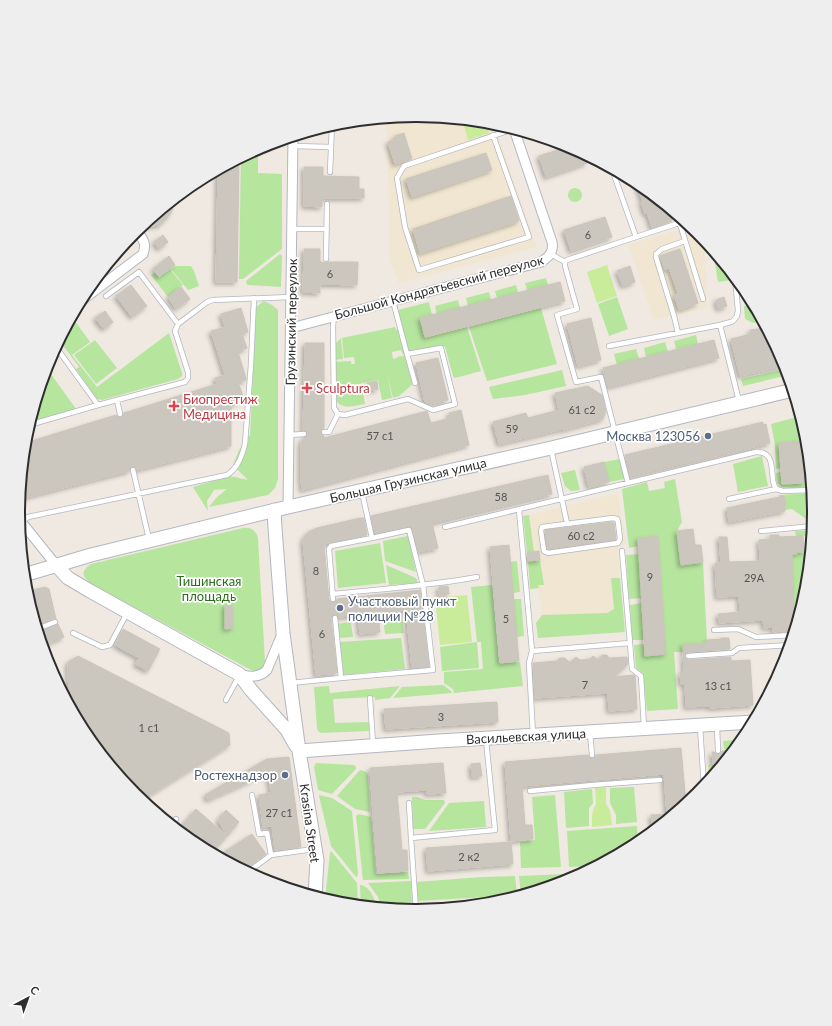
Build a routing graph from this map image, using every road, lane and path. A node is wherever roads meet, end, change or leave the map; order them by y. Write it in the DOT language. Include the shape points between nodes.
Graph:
graph roads {
  1 [pos="332,132"];
  2 [pos="503,132"];
  3 [pos="493,135"];
  4 [pos="516,135"];
  5 [pos="295,141"];
  6 [pos="293,142"];
  7 [pos="331,147"];
  8 [pos="330,172"];
  9 [pos="614,176"];
  10 [pos="327,204"];
  11 [pos="679,224"];
  12 [pos="292,229"];
  13 [pos="327,229"];
  14 [pos="140,237"];
  15 [pos="636,237"];
  16 [pos="685,241"];
  17 [pos="551,254"];
  18 [pos="326,259"];
  19 [pos="565,262"];
  20 [pos="737,290"];
  21 [pos="95,291"];
  22 [pos="106,296"];
  23 [pos="291,297"];
  24 [pos="254,298"];
  25 [pos="703,298"];
  26 [pos="393,301"];
  27 [pos="334,316"];
  28 [pos="178,324"];
  29 [pos="720,325"];
  30 [pos="291,328"];
  31 [pos="678,333"];
  32 [pos="609,346"];
  33 [pos="60,352"];
  34 [pos="407,354"];
  35 [pos="414,383"];
  36 [pos="787,391"];
  37 [pos="117,400"];
  38 [pos="740,402"];
  39 [pos="98,405"];
  40 [pos="120,414"];
  41 [pos="338,414"];
  42 [pos="36,423"];
  43 [pos="324,432"];
  44 [pos="615,433"];
  45 [pos="304,434"];
  46 [pos="289,435"];
  47 [pos="551,448"];
  48 [pos="133,470"];
  49 [pos="628,483"];
  50 [pos="776,489"];
  51 [pos="806,490"];
  52 [pos="362,491"];
  53 [pos="138,494"];
  54 [pos="729,498"];
  55 [pos="562,500"];
  56 [pos="288,507"];
  57 [pos="274,510"];
  58 [pos="519,510"];
  59 [pos="25,518"];
  60 [pos="567,523"];
  61 [pos="445,527"];
  62 [pos="806,527"];
  63 [pos="26,528"];
  64 [pos="761,530"];
  65 [pos="372,538"];
  66 [pos="149,541"];
  67 [pos="622,551"];
  68 [pos="56,565"];
  69 [pos="30,574"];
  70 [pos="477,577"];
  71 [pos="423,585"];
  72 [pos="128,613"];
  73 [pos="335,618"];
  74 [pos="55,622"];
  75 [pos="42,627"];
  76 [pos="714,630"];
  77 [pos="73,633"];
  78 [pos="283,633"];
  79 [pos="787,635"];
  80 [pos="630,643"];
  81 [pos="784,645"];
  82 [pos="532,651"];
  83 [pos="688,656"];
  84 [pos="240,674"];
  85 [pos="341,678"];
  86 [pos="290,683"];
  87 [pos="370,698"];
  88 [pos="226,700"];
  89 [pos="746,722"];
  90 [pos="717,724"];
  91 [pos="700,725"];
  92 [pos="644,729"];
  93 [pos="590,732"];
  94 [pos="534,735"];
  95 [pos="486,738"];
  96 [pos="373,745"];
  97 [pos="299,751"];
  98 [pos="718,751"];
  99 [pos="592,755"];
  100 [pos="703,778"];
  101 [pos="660,780"];
  102 [pos="530,791"];
  103 [pos="252,795"];
  104 [pos="410,803"];
  105 [pos="411,838"];
  106 [pos="315,849"];
  107 [pos="271,855"];
  108 [pos="253,868"];
  109 [pos="315,891"];
  110 [pos="416,904"];
  1 -- 7 [label="lane"];
  2 -- 3 [label="lane"];
  3 -- 3 [label="lane" via="404,166 397,178 405,226 419,270 529,237"];
  4 -- 17 [label="street, Большой Кондратьевский переулок" via="552,242"];
  5 -- 7 [label="lane"];
  6 -- 12 [label="street, Грузинский переулок"];
  7 -- 8 [label="lane"];
  9 -- 15 [label="lane"];
  10 -- 13 [label="lane"];
  11 -- 15 [label="lane"];
  11 -- 16 [label="lane"];
  12 -- 13 [label="lane"];
  12 -- 23 [label="street, Грузинский переулок"];
  13 -- 18 [label="lane"];
  14 -- 21 [label="street" via="145,248 143,254"];
  15 -- 19 [label="lane"];
  16 -- 25 [label="lane"];
  16 -- 31 [label="lane" via="662,249 656,257"];
  17 -- 19 [label="lane"];
  17 -- 26 [label="street, Большой Кондратьевский переулок" via="541,262"];
  19 -- 44 [label="lane" via="577,309 557,316 576,382 601,377"];
  20 -- 29 [label="lane" via="737,316 733,321"];
  22 -- 28 [label="lane" via="139,272"];
  23 -- 24 [label="lane"];
  23 -- 30 [label="street, Грузинский переулок"];
  24 -- 28 [label="lane" via="207,302"];
  24 -- 53 [label="lane" via="247,434 243,452 235,468 227,475"];
  26 -- 27 [label="street, Большой Кондратьевский переулок"];
  26 -- 34 [label="lane"];
  27 -- 30 [label="street, Большой Кондратьевский переулок"];
  27 -- 41 [label="lane" via="334,408"];
  28 -- 37 [label="lane" via="175,331 188,372 185,382"];
  29 -- 31 [label="lane"];
  29 -- 38 [label="lane"];
  30 -- 46 [label="street, Грузинский переулок"];
  31 -- 32 [label="lane"];
  33 -- 39 [label="lane"];
  34 -- 35 [label="lane"];
  34 -- 41 [label="lane" via="441,348 455,404 432,410 408,399 345,415"];
  36 -- 38 [label="street, Большая Грузинская улица"];
  37 -- 39 [label="lane"];
  37 -- 40 [label="lane"];
  38 -- 44 [label="street, Большая Грузинская улица"];
  39 -- 42 [label="lane"];
  41 -- 43 [label="lane" via="329,432"];
  44 -- 47 [label="street, Большая Грузинская улица"];
  44 -- 49 [label="lane"];
  45 -- 46 [label="lane"];
  46 -- 56 [label="street, Грузинский переулок"];
  47 -- 52 [label="street, Большая Грузинская улица"];
  47 -- 55 [label="lane"];
  48 -- 53 [label="lane"];
  49 -- 50 [label="lane" via="760,452 766,454 770,460"];
  49 -- 55 [label="lane"];
  50 -- 51 [label="lane"];
  50 -- 54 [label="lane"];
  52 -- 56 [label="street, Большая Грузинская улица"];
  52 -- 65 [label="lane"];
  53 -- 59 [label="lane"];
  53 -- 66 [label="lane"];
  55 -- 58 [label="lane"];
  55 -- 60 [label="lane"];
  56 -- 57 [label="street, Большая Грузинская улица"];
  57 -- 66 [label="street, Большая Грузинская улица"];
  57 -- 78 [label="street"];
  58 -- 61 [label="lane"];
  58 -- 82 [label="lane"];
  60 -- 60 [label="lane" via="615,518 618,522 620,542 544,552 541,529 545,526"];
  62 -- 64 [label="lane"];
  63 -- 68 [label="street"];
  65 -- 71 [label="lane" via="409,530"];
  65 -- 71 [label="lane" via="331,546 329,549 332,597"];
  66 -- 68 [label="street, Большая Грузинская улица"];
  67 -- 80 [label="lane"];
  68 -- 69 [label="street, Большая Грузинская улица"];
  68 -- 72 [label="street" via="68,578"];
  70 -- 71 [label="lane"];
  71 -- 85 [label="lane" via="433,670"];
  72 -- 77 [label="lane" via="110,645 102,647"];
  72 -- 84 [label="street"];
  73 -- 85 [label="lane"];
  74 -- 75 [label="lane"];
  76 -- 79 [label="lane" via="738,629 756,637"];
  78 -- 84 [label="street" via="263,674"];
  78 -- 86 [label="street"];
  80 -- 82 [label="lane"];
  80 -- 92 [label="lane" via="632,669 641,676"];
  81 -- 83 [label="lane" via="739,648 732,653"];
  82 -- 94 [label="lane" via="529,663"];
  84 -- 88 [label="lane"];
  84 -- 97 [label="street" via="287,730"];
  85 -- 86 [label="lane"];
  86 -- 97 [label="street"];
  87 -- 96 [label="lane"];
  89 -- 90 [label="street, Васильевская улица"];
  90 -- 91 [label="street, Васильевская улица"];
  90 -- 98 [label="lane"];
  91 -- 92 [label="street, Васильевская улица"];
  91 -- 100 [label="lane"];
  92 -- 93 [label="street, Васильевская улица"];
  93 -- 94 [label="street, Васильевская улица"];
  93 -- 99 [label="lane"];
  94 -- 95 [label="street, Васильевская улица"];
  95 -- 96 [label="street, Васильевская улица"];
  95 -- 105 [label="lane" via="495,830"];
  96 -- 97 [label="street, Васильевская улица"];
  97 -- 106 [label="street, Krasina Street"];
  101 -- 102 [label="lane" via="593,782"];
  103 -- 107 [label="lane" via="259,834 267,833"];
  104 -- 105 [label="lane"];
  105 -- 110 [label="lane"];
  106 -- 107 [label="lane"];
  106 -- 109 [label="street, Krasina Street"];
  107 -- 108 [label="lane"];
}
